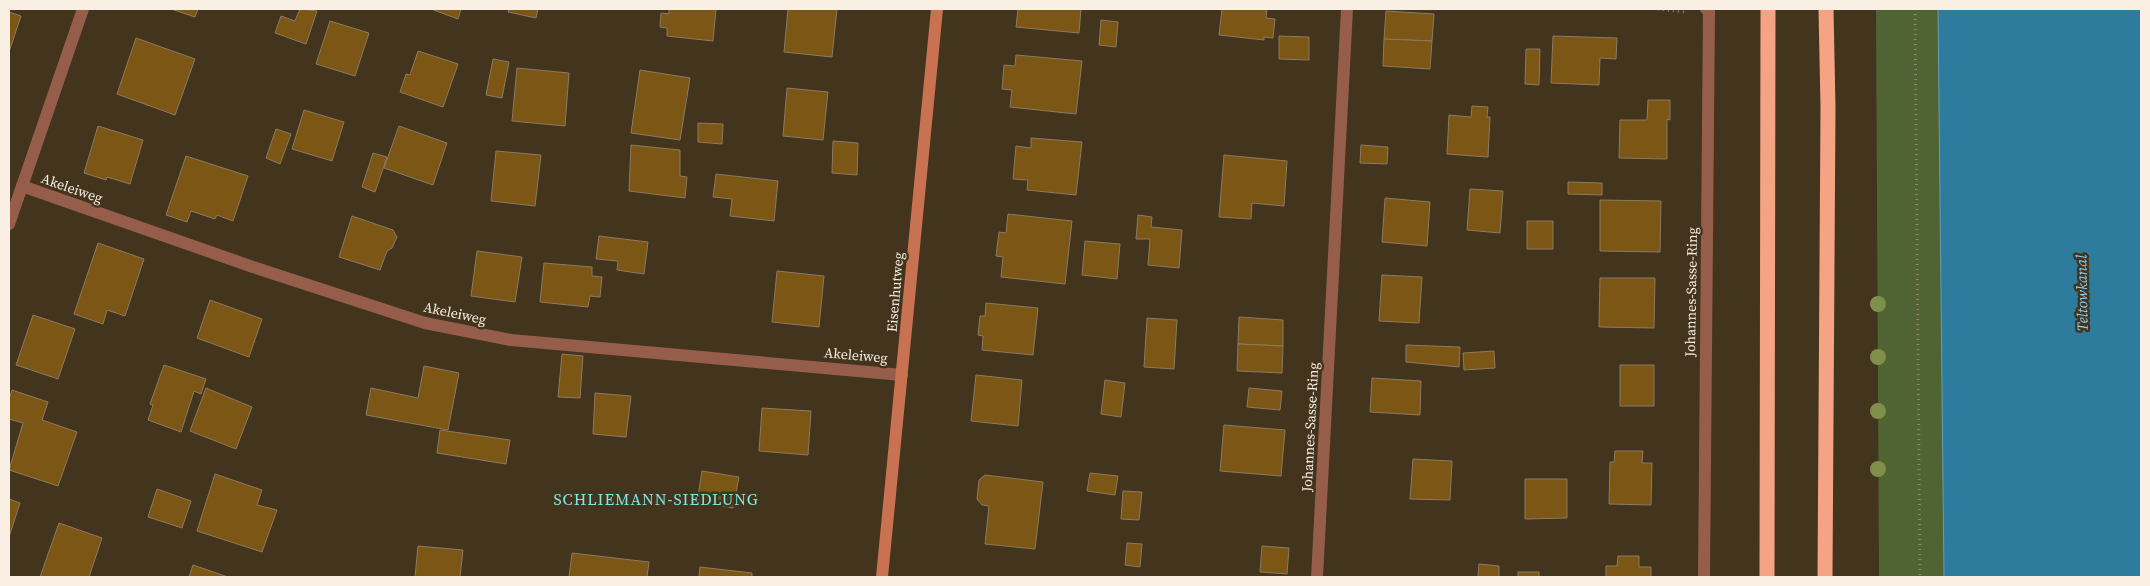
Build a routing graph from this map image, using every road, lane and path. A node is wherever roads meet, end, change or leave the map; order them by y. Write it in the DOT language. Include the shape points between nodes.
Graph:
graph roads {
  1 [pos="83,9"];
  2 [pos="937,9"];
  3 [pos="1347,9"];
  4 [pos="1706,9"];
  5 [pos="1768,9"];
  6 [pos="1826,9"];
  7 [pos="1915,9"];
  8 [pos="22,186"];
  9 [pos="9,224"];
  10 [pos="902,374"];
  11 [pos="882,577"];
  12 [pos="1317,577"];
  13 [pos="1704,577"];
  14 [pos="1767,577"];
  15 [pos="1825,577"];
  16 [pos="1920,577"];
  1 -- 8 [label="street, Akeleiweg"];
  2 -- 10 [label="street, Eisenhutweg"];
  3 -- 12 [label="street, Johannes-Sasse-Ring"];
  4 -- 13 [label="street, Johannes-Sasse-Ring"];
  5 -- 14 [label="highway"];
  6 -- 15 [label="highway"];
  7 -- 16 [label="path"];
  8 -- 9 [label="street, Akeleiweg"];
  8 -- 10 [label="street, Akeleiweg" via="425,323 521,341"];
  10 -- 11 [label="street, Eisenhutweg"];
}
